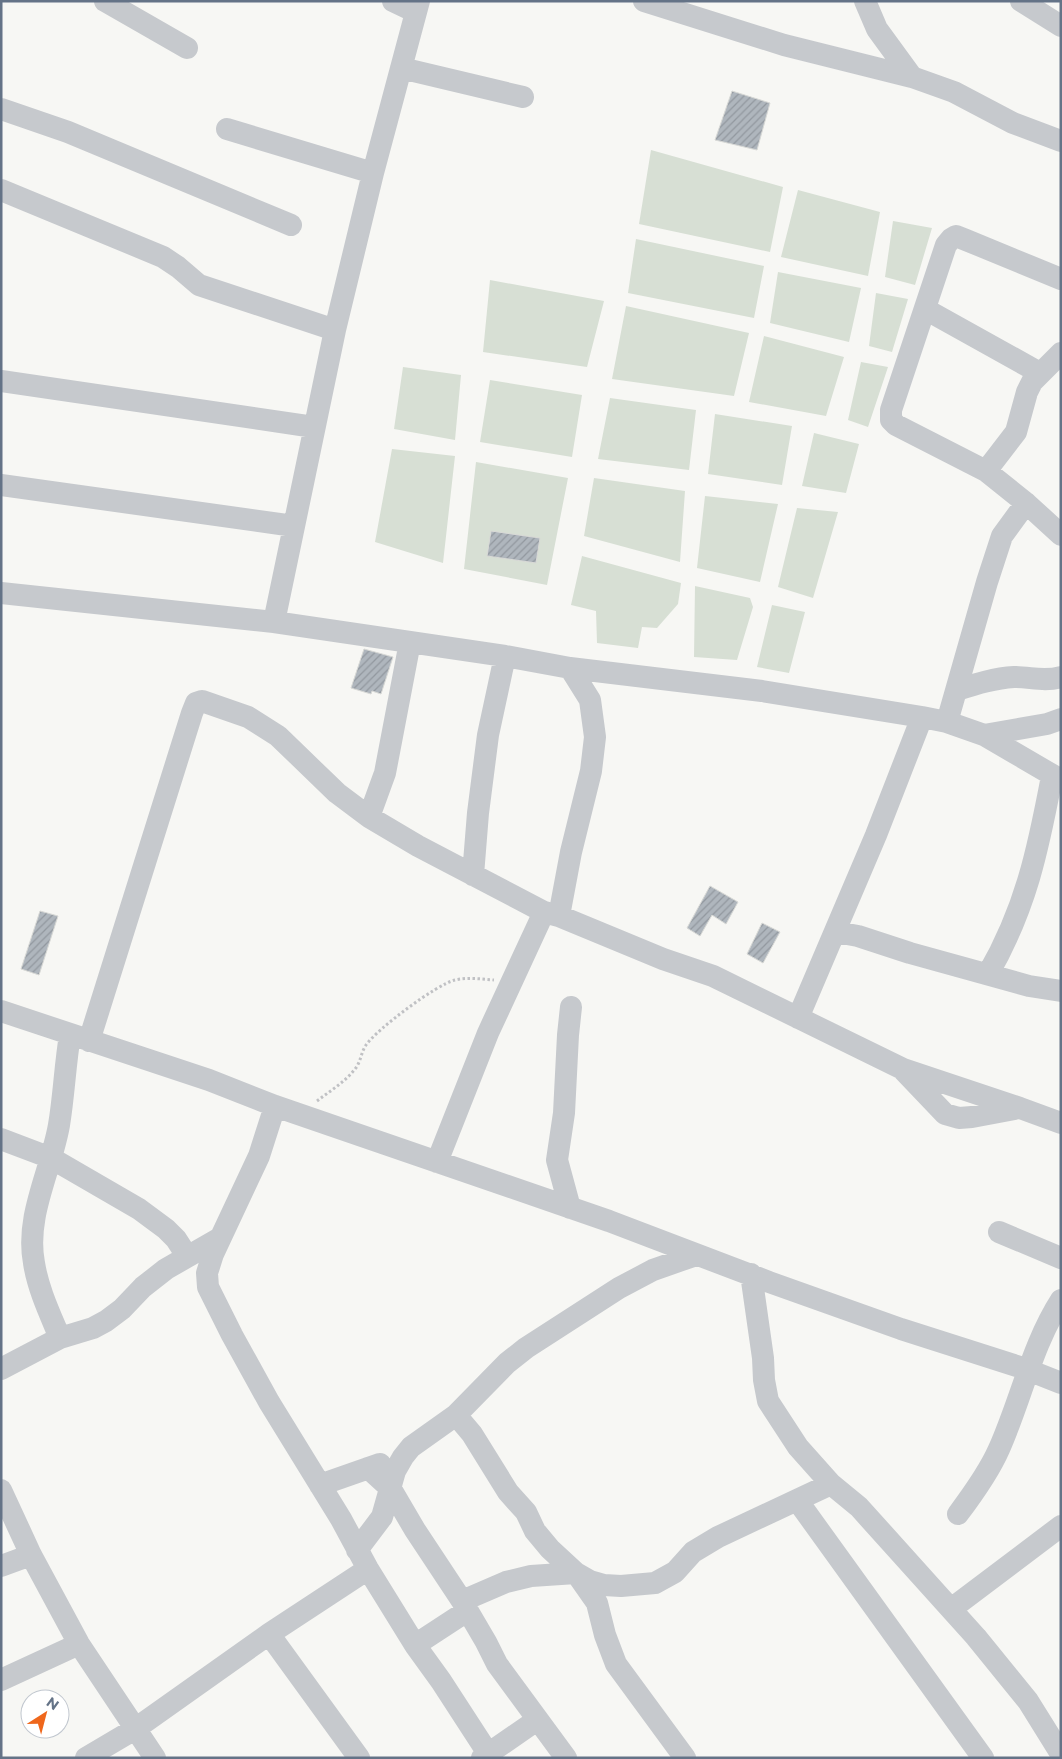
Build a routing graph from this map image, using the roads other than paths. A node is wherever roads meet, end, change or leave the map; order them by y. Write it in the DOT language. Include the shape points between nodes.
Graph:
graph roads {
  1 [pos="105,1"];
  2 [pos="393,1"];
  3 [pos="644,1"];
  4 [pos="865,1"];
  5 [pos="1021,1"];
  6 [pos="418,7"];
  7 [pos="1061,26"];
  8 [pos="187,48"];
  9 [pos="401,68"];
  10 [pos="912,77"];
  11 [pos="524,97"];
  12 [pos="1,109"];
  13 [pos="227,129"];
  14 [pos="1061,141"];
  15 [pos="373,173"];
  16 [pos="1,190"];
  17 [pos="291,225"];
  18 [pos="1061,279"];
  19 [pos="926,309"];
  20 [pos="335,330"];
  21 [pos="1061,353"];
  22 [pos="1040,373"];
  23 [pos="1,380"];
  24 [pos="314,428"];
  25 [pos="986,472"];
  26 [pos="1,485"];
  27 [pos="1026,504"];
  28 [pos="294,526"];
  29 [pos="1061,535"];
  30 [pos="1,593"];
  31 [pos="274,622"];
  32 [pos="410,642"];
  33 [pos="505,656"];
  34 [pos="570,668"];
  35 [pos="1061,677"];
  36 [pos="957,690"];
  37 [pos="922,717"];
  38 [pos="1061,719"];
  39 [pos="947,722"];
  40 [pos="984,735"];
  41 [pos="1056,778"];
  42 [pos="369,817"];
  43 [pos="473,875"];
  44 [pos="552,914"];
  45 [pos="836,932"];
  46 [pos="1004,946"];
  47 [pos="988,974"];
  48 [pos="1028,986"];
  49 [pos="1061,990"];
  50 [pos="571,1007"];
  51 [pos="1,1011"];
  52 [pos="798,1018"];
  53 [pos="80,1038"];
  54 [pos="275,1106"];
  55 [pos="1061,1123"];
  56 [pos="1,1139"];
  57 [pos="51,1158"];
  58 [pos="437,1162"];
  59 [pos="570,1208"];
  60 [pos="999,1232"];
  61 [pos="645,1235"];
  62 [pos="220,1238"];
  63 [pos="696,1255"];
  64 [pos="187,1256"];
  65 [pos="1061,1258"];
  66 [pos="653,1270"];
  67 [pos="751,1274"];
  68 [pos="1061,1300"];
  69 [pos="60,1338"];
  70 [pos="1,1369"];
  71 [pos="1029,1371"];
  72 [pos="1061,1383"];
  73 [pos="456,1415"];
  74 [pos="403,1457"];
  75 [pos="368,1468"];
  76 [pos="831,1484"];
  77 [pos="320,1485"];
  78 [pos="391,1489"];
  79 [pos="1,1490"];
  80 [pos="797,1500"];
  81 [pos="958,1514"];
  82 [pos="382,1518"];
  83 [pos="341,1519"];
  84 [pos="1061,1526"];
  85 [pos="31,1555"];
  86 [pos="363,1559"];
  87 [pos="1,1566"];
  88 [pos="576,1573"];
  89 [pos="465,1606"];
  90 [pos="951,1609"];
  91 [pos="269,1634"];
  92 [pos="79,1644"];
  93 [pos="415,1645"];
  94 [pos="1,1680"];
  95 [pos="537,1720"];
  96 [pos="135,1729"];
  97 [pos="1061,1754"];
  98 [pos="487,1756"];
  99 [pos="86,1758"];
  100 [pos="155,1758"];
  101 [pos="358,1758"];
  102 [pos="566,1758"];
  103 [pos="685,1758"];
  104 [pos="983,1758"];
  1 -- 8 [label="street"];
  2 -- 6 [label="street"];
  3 -- 10 [label="street" via="784,45"];
  4 -- 10 [label="street" via="878,28"];
  5 -- 7 [label="street"];
  6 -- 9 [label="street"];
  9 -- 11 [label="street"];
  9 -- 15 [label="street"];
  10 -- 14 [label="street" via="954,92 1013,123"];
  12 -- 17 [label="street" via="68,132"];
  13 -- 15 [label="street"];
  15 -- 20 [label="street"];
  16 -- 20 [label="street" via="163,257 199,286"];
  18 -- 19 [label="street" via="956,236 946,245"];
  19 -- 22 [label="street"];
  19 -- 25 [label="street" via="891,410 891,420"];
  20 -- 24 [label="street"];
  21 -- 22 [label="street"];
  22 -- 25 [label="street" via="1027,392 1016,432"];
  23 -- 24 [label="street"];
  24 -- 28 [label="street"];
  25 -- 27 [label="street"];
  26 -- 28 [label="street"];
  27 -- 29 [label="street"];
  27 -- 36 [label="street" via="1002,536"];
  28 -- 31 [label="street"];
  30 -- 31 [label="street"];
  31 -- 32 [label="street"];
  32 -- 33 [label="street"];
  32 -- 42 [label="street" via="386,773"];
  33 -- 34 [label="street"];
  33 -- 43 [label="street" via="488,735"];
  34 -- 37 [label="street" via="762,691"];
  34 -- 44 [label="street" via="590,700 595,737 591,771"];
  35 -- 36 [label="street" via="993,680"];
  36 -- 39 [label="street"];
  37 -- 39 [label="street"];
  37 -- 45 [label="street"];
  38 -- 40 [label="street"];
  39 -- 40 [label="street"];
  40 -- 41 [label="street"];
  41 -- 46 [label="street" via="1029,880"];
  42 -- 43 [label="street"];
  42 -- 53 [label="street" via="338,793 278,736 248,717 208,702 196,703"];
  43 -- 44 [label="street"];
  44 -- 52 [label="street" via="713,976"];
  44 -- 58 [label="street" via="512,983"];
  45 -- 47 [label="street"];
  45 -- 52 [label="street"];
  46 -- 47 [label="street"];
  46 -- 48 [label="street"];
  47 -- 48 [label="street"];
  48 -- 49 [label="street"];
  50 -- 59 [label="street" via="564,1113 557,1160"];
  51 -- 53 [label="street"];
  52 -- 55 [label="street" via="903,1069 944,1114 972,1117 1020,1108"];
  53 -- 54 [label="street" via="209,1080"];
  53 -- 57 [label="street" via="65,1067 59,1125"];
  54 -- 58 [label="street"];
  54 -- 62 [label="street" via="259,1156"];
  56 -- 57 [label="street"];
  57 -- 64 [label="street" via="151,1217 176,1239"];
  57 -- 69 [label="street" via="32,1237 34,1263"];
  58 -- 59 [label="street"];
  59 -- 61 [label="street"];
  60 -- 65 [label="street"];
  61 -- 63 [label="street"];
  61 -- 66 [label="street"];
  62 -- 64 [label="street"];
  62 -- 77 [label="street" via="207,1272 208,1287 269,1402"];
  63 -- 66 [label="street"];
  63 -- 67 [label="street"];
  64 -- 69 [label="street" via="143,1287 106,1321"];
  66 -- 73 [label="street" via="526,1348"];
  67 -- 71 [label="street"];
  67 -- 76 [label="street" via="768,1402 803,1454"];
  68 -- 71 [label="street"];
  69 -- 70 [label="street"];
  71 -- 72 [label="street"];
  71 -- 81 [label="street" via="999,1450"];
  73 -- 74 [label="street" via="410,1447"];
  73 -- 88 [label="street" via="472,1434 508,1492 526,1512 535,1531"];
  74 -- 75 [label="street"];
  74 -- 78 [label="street" via="395,1471"];
  75 -- 77 [label="street"];
  75 -- 78 [label="street"];
  76 -- 80 [label="street"];
  76 -- 90 [label="street" via="858,1507"];
  77 -- 83 [label="street"];
  78 -- 82 [label="street"];
  78 -- 89 [label="street"];
  79 -- 85 [label="street"];
  80 -- 88 [label="street" via="718,1537 693,1552 675,1572 655,1583 604,1585"];
  80 -- 104 [label="street"];
  82 -- 83 [label="street"];
  82 -- 86 [label="street"];
  83 -- 86 [label="street"];
  84 -- 90 [label="street"];
  85 -- 87 [label="street"];
  85 -- 92 [label="street"];
  86 -- 91 [label="street"];
  86 -- 93 [label="street"];
  88 -- 89 [label="street" via="531,1576 506,1582"];
  88 -- 103 [label="street" via="597,1603 616,1664"];
  89 -- 93 [label="street"];
  89 -- 95 [label="street" via="497,1664"];
  90 -- 97 [label="street" via="1000,1664"];
  91 -- 96 [label="street"];
  91 -- 101 [label="street"];
  92 -- 94 [label="street"];
  92 -- 96 [label="street"];
  93 -- 98 [label="street"];
  95 -- 98 [label="street"];
  95 -- 102 [label="street"];
  96 -- 99 [label="street"];
  96 -- 100 [label="street"];
}
